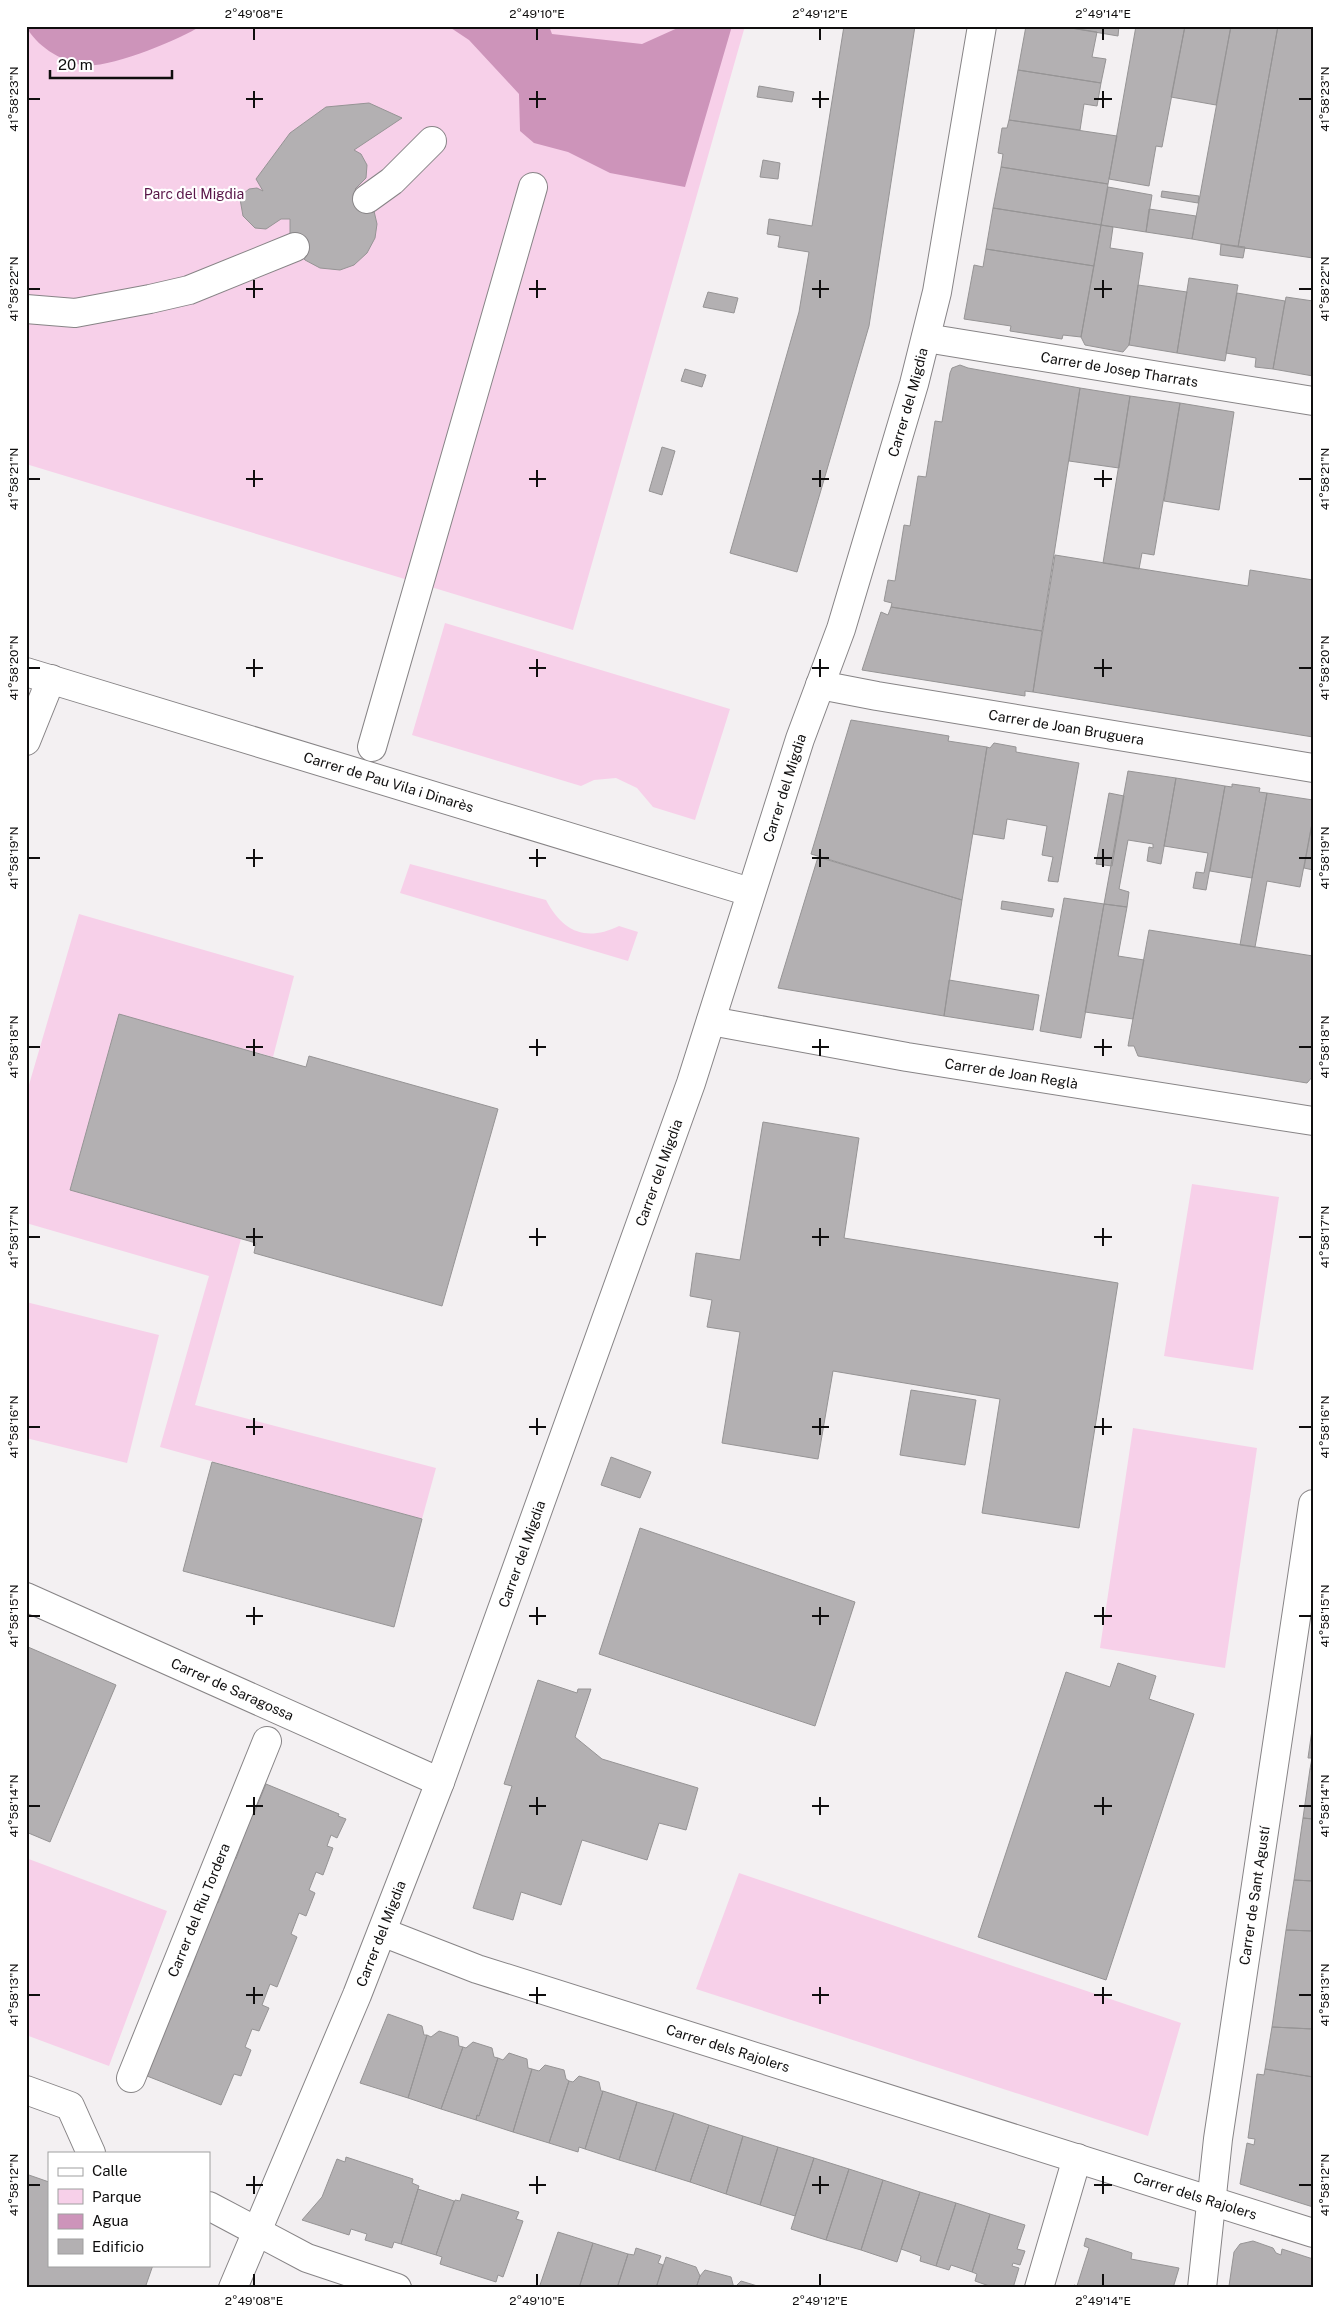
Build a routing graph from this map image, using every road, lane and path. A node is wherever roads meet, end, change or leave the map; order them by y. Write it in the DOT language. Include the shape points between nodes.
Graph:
graph roads {
  1 [pos="982,26"];
  2 [pos="432,141"];
  3 [pos="533,187"];
  4 [pos="367,199"];
  5 [pos="295,247"];
  6 [pos="26,309"];
  7 [pos="926,338"];
  8 [pos="1313,401"];
  9 [pos="38,676"];
  10 [pos="820,685"];
  11 [pos="26,741"];
  12 [pos="372,747"];
  13 [pos="1313,768"];
  14 [pos="750,892"];
  15 [pos="711,1020"];
  16 [pos="1313,1121"];
  17 [pos="1313,1504"];
  18 [pos="26,1597"];
  19 [pos="267,1741"];
  20 [pos="440,1782"];
  21 [pos="382,1932"];
  22 [pos="131,2078"];
  23 [pos="26,2090"];
  24 [pos="91,2152"];
  25 [pos="1077,2158"];
  26 [pos="1212,2201"];
  27 [pos="210,2207"];
  28 [pos="256,2232"];
  29 [pos="1313,2233"];
  30 [pos="233,2288"];
  31 [pos="397,2288"];
  32 [pos="1039,2288"];
  33 [pos="1202,2288"];
  1 -- 7 [label="street, Carrer del Migdia" via="937,292"];
  2 -- 4 [label="street" via="392,181"];
  3 -- 12 [label="street"];
  5 -- 6 [label="street" via="189,290 150,299 74,313"];
  7 -- 8 [label="street, Carrer de Josep Tharrats"];
  7 -- 10 [label="street, Carrer del Migdia" via="844,619"];
  9 -- 11 [label="street"];
  9 -- 14 [label="street, Carrer de Pau Vila i Dinarès"];
  10 -- 13 [label="street, Carrer de Joan Bruguera"];
  10 -- 14 [label="street, Carrer del Migdia"];
  14 -- 15 [label="street, Carrer del Migdia"];
  15 -- 16 [label="street, Carrer de Joan Reglà" via="907,1057"];
  15 -- 20 [label="street, Carrer del Migdia" via="683,1107"];
  17 -- 26 [label="street, Carrer de Sant Agustí"];
  18 -- 20 [label="street, Carrer de Saragossa"];
  19 -- 22 [label="street, Carrer del Riu Tordera"];
  20 -- 21 [label="street, Carrer del Migdia"];
  21 -- 25 [label="street, Carrer dels Rajolers" via="477,1969"];
  21 -- 28 [label="street, Carrer del Migdia"];
  23 -- 24 [label="street" via="70,2106"];
  25 -- 26 [label="street, Carrer dels Rajolers"];
  25 -- 32 [label="street"];
  26 -- 29 [label="street, Carrer dels Rajolers"];
  26 -- 33 [label="street, Carrer de Sant Agustí"];
  27 -- 28 [label="street"];
  28 -- 30 [label="street, Carrer del Migdia"];
  28 -- 31 [label="street" via="307,2258"];
}
